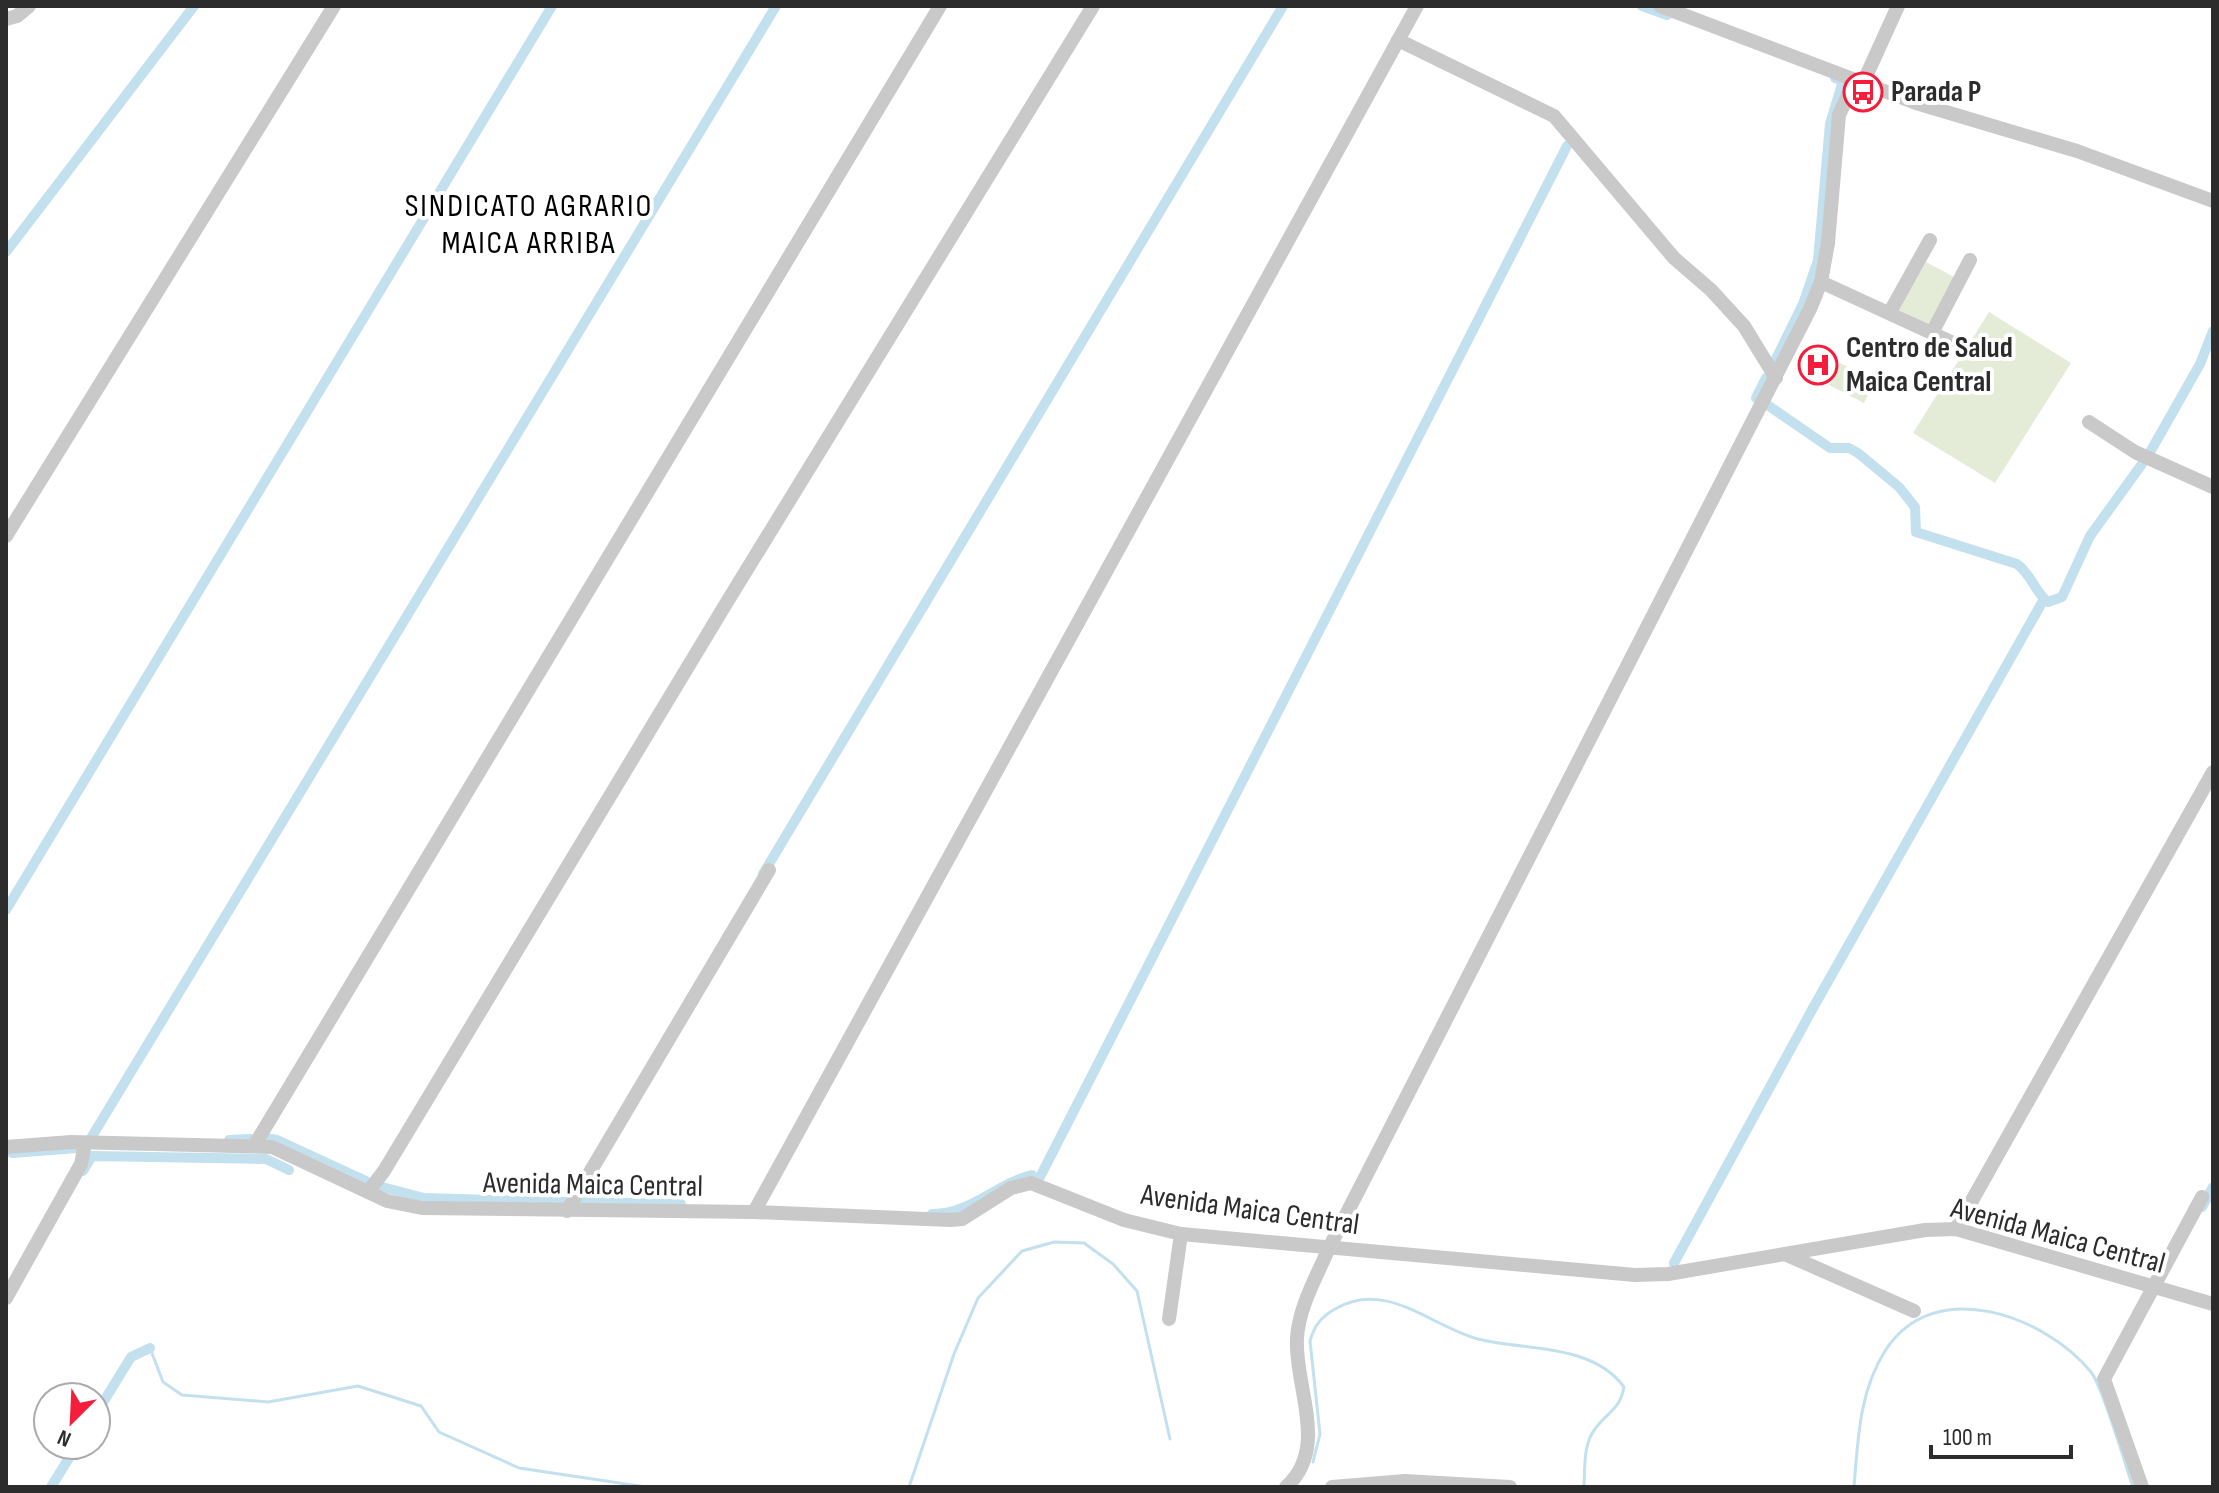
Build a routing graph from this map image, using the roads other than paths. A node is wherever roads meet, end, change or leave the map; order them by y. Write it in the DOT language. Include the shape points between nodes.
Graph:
graph roads {
  1 [pos="29,6"];
  2 [pos="334,6"];
  3 [pos="940,6"];
  4 [pos="1093,6"];
  5 [pos="1417,6"];
  6 [pos="1660,6"];
  7 [pos="1898,6"];
  8 [pos="6,19"];
  9 [pos="1398,40"];
  10 [pos="1859,82"];
  11 [pos="2213,201"];
  12 [pos="1930,240"];
  13 [pos="1970,260"];
  14 [pos="1821,282"];
  15 [pos="1890,312"];
  16 [pos="1933,331"];
  17 [pos="1962,347"];
  18 [pos="1776,378"];
  19 [pos="2089,422"];
  20 [pos="2213,487"];
  21 [pos="6,536"];
  22 [pos="2213,772"];
  23 [pos="769,870"];
  24 [pos="85,1144"];
  25 [pos="254,1146"];
  26 [pos="6,1147"];
  27 [pos="368,1192"];
  28 [pos="2202,1197"];
  29 [pos="567,1211"];
  30 [pos="754,1212"];
  31 [pos="1956,1229"];
  32 [pos="1181,1234"];
  33 [pos="1328,1250"];
  34 [pos="1787,1254"];
  35 [pos="2156,1288"];
  36 [pos="6,1298"];
  37 [pos="2213,1304"];
  38 [pos="1914,1311"];
  39 [pos="1169,1319"];
  40 [pos="1286,1487"];
  41 [pos="1332,1487"];
  42 [pos="1510,1487"];
  43 [pos="2142,1487"];
  1 -- 8 [label="street"];
  2 -- 21 [label="street"];
  3 -- 25 [label="street"];
  4 -- 27 [label="street"];
  5 -- 9 [label="street"];
  6 -- 10 [label="street"];
  7 -- 10 [label="street"];
  9 -- 18 [label="street" via="1554,116 1674,258 1744,326"];
  9 -- 30 [label="street"];
  10 -- 11 [label="street" via="2077,151"];
  10 -- 14 [label="street" via="1837,130"];
  12 -- 15 [label="street"];
  13 -- 16 [label="street"];
  14 -- 15 [label="street"];
  14 -- 18 [label="street"];
  15 -- 16 [label="street"];
  16 -- 17 [label="street"];
  18 -- 33 [label="street"];
  19 -- 20 [label="street" via="2135,452"];
  22 -- 31 [label="street"];
  23 -- 29 [label="street"];
  24 -- 25 [label="street, Avenida Maica Central"];
  24 -- 26 [label="street, Avenida Maica Central"];
  24 -- 36 [label="street" via="81,1164"];
  25 -- 27 [label="street, Avenida Maica Central" via="286,1152"];
  27 -- 29 [label="street, Avenida Maica Central" via="422,1208"];
  28 -- 35 [label="street"];
  29 -- 30 [label="street, Avenida Maica Central"];
  30 -- 32 [label="street, Avenida Maica Central" via="962,1219 1011,1188 1031,1183 1124,1220"];
  31 -- 34 [label="street, Avenida Maica Central"];
  31 -- 35 [label="street, Avenida Maica Central"];
  32 -- 33 [label="street, Avenida Maica Central"];
  32 -- 39 [label="street"];
  33 -- 34 [label="street, Avenida Maica Central" via="1644,1275"];
  33 -- 40 [label="street" via="1301,1312 1297,1355 1308,1432 1303,1466"];
  34 -- 38 [label="street"];
  35 -- 37 [label="street, Avenida Maica Central"];
  35 -- 43 [label="street" via="2104,1379"];
  41 -- 42 [label="street" via="1432,1481"];
}
